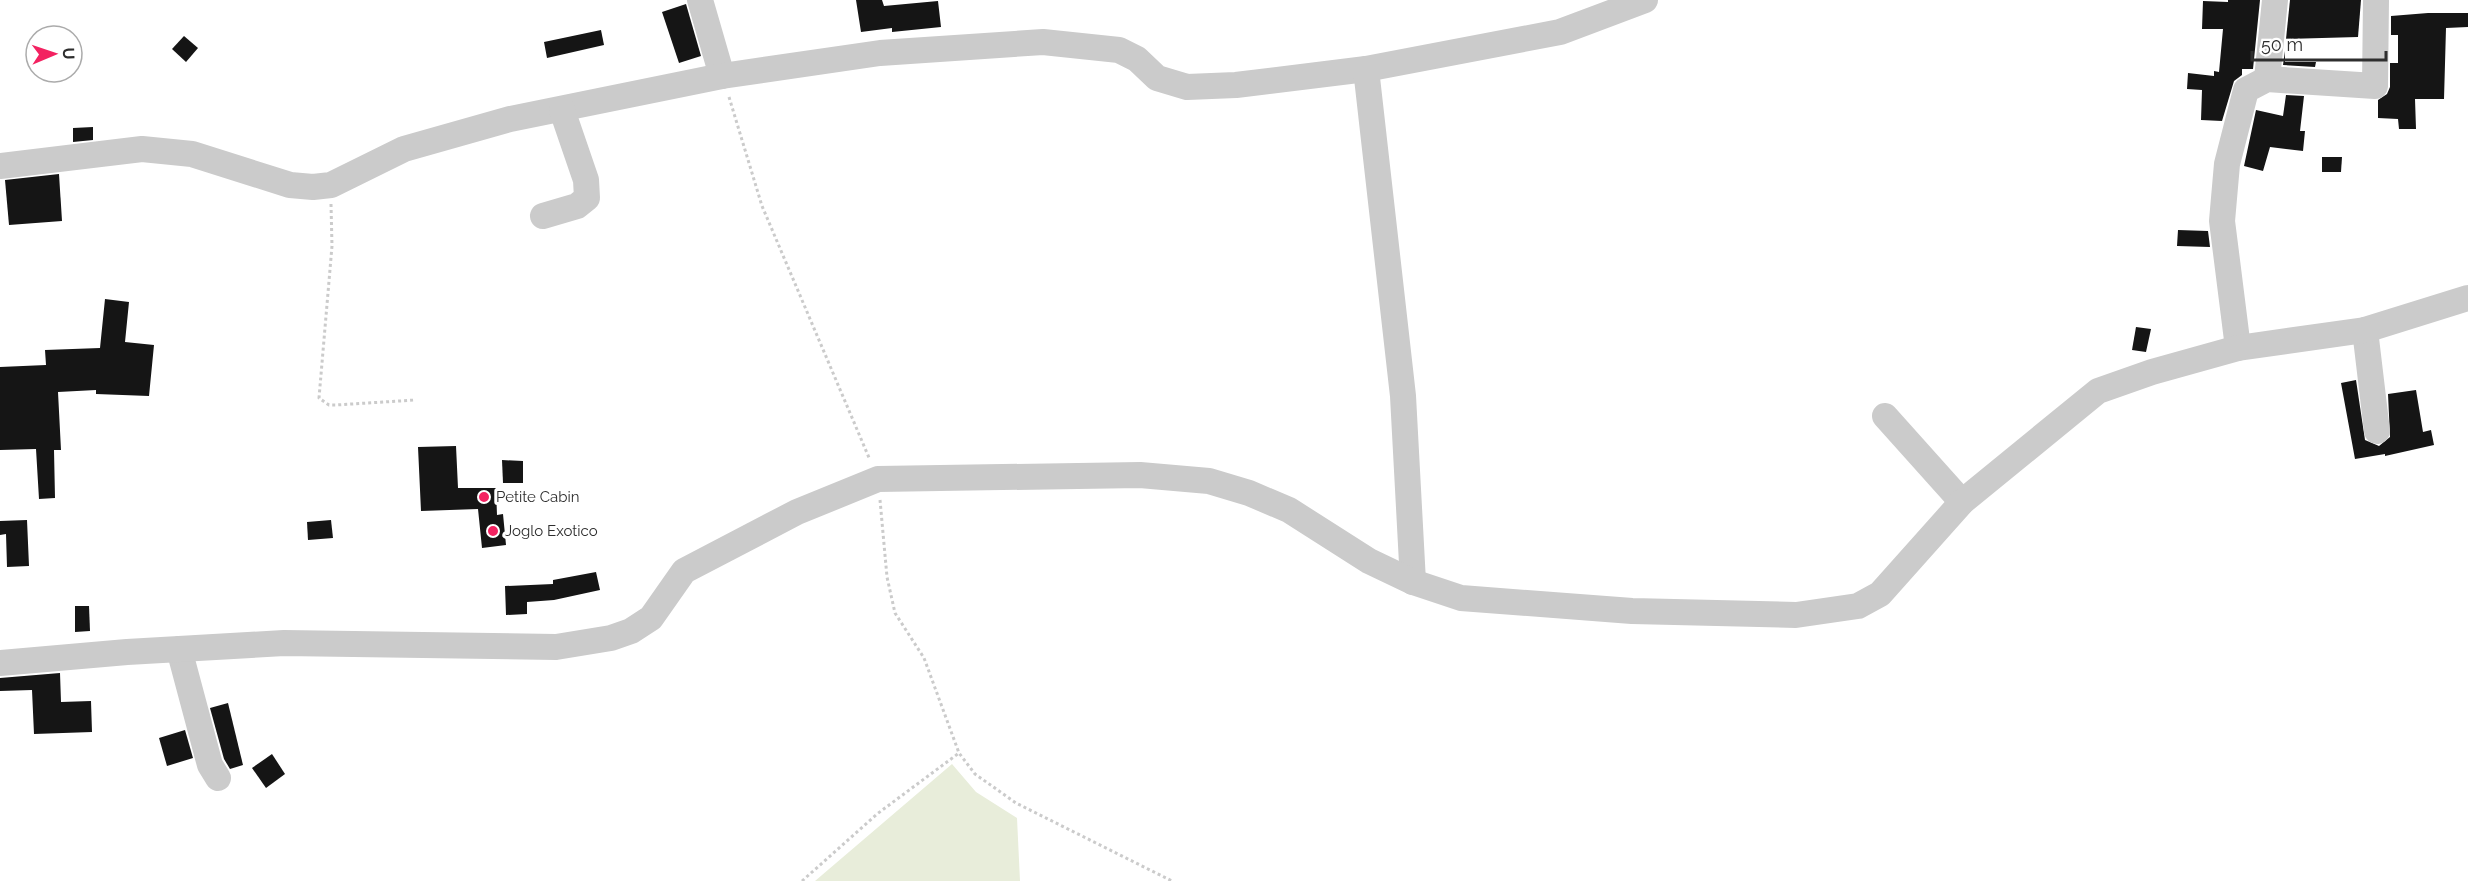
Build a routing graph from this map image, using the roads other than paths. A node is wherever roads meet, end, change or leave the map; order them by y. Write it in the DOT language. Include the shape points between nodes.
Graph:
graph roads {
  1 [pos="700,0"];
  2 [pos="1645,0"];
  3 [pos="2275,0"];
  4 [pos="2376,0"];
  5 [pos="1366,69"];
  6 [pos="722,76"];
  7 [pos="2267,79"];
  8 [pos="562,110"];
  9 [pos="0,166"];
  10 [pos="543,216"];
  11 [pos="2468,298"];
  12 [pos="2365,330"];
  13 [pos="2238,348"];
  14 [pos="1885,416"];
  15 [pos="2377,431"];
  16 [pos="1962,502"];
  17 [pos="1413,582"];
  18 [pos="179,649"];
  19 [pos="0,663"];
  20 [pos="218,778"];
  1 -- 6 [label="street"];
  2 -- 5 [label="street" via="1560,32"];
  3 -- 7 [label="street"];
  4 -- 7 [label="street" via="2375,86"];
  5 -- 6 [label="street" via="1187,87 1157,78 1137,58 1119,50 1043,42 880,53"];
  5 -- 17 [label="street" via="1403,396"];
  6 -- 8 [label="street"];
  7 -- 13 [label="street" via="2246,90 2227,164 2222,221"];
  8 -- 9 [label="street" via="510,119 404,149 331,185 290,185 192,154 142,149"];
  8 -- 10 [label="street" via="586,180 587,198 577,206"];
  11 -- 12 [label="street"];
  12 -- 13 [label="street"];
  12 -- 15 [label="street"];
  13 -- 16 [label="street" via="2098,391"];
  14 -- 16 [label="street"];
  16 -- 17 [label="street" via="1880,594 1868,603 1839,611 1796,615 1707,614 1542,606 1461,598"];
  17 -- 18 [label="street" via="1369,561 1288,510 1209,481 1140,475 878,479 797,512 684,571 651,618 611,638 556,647 284,643"];
  18 -- 19 [label="street"];
  18 -- 20 [label="street" via="210,765"];
}
